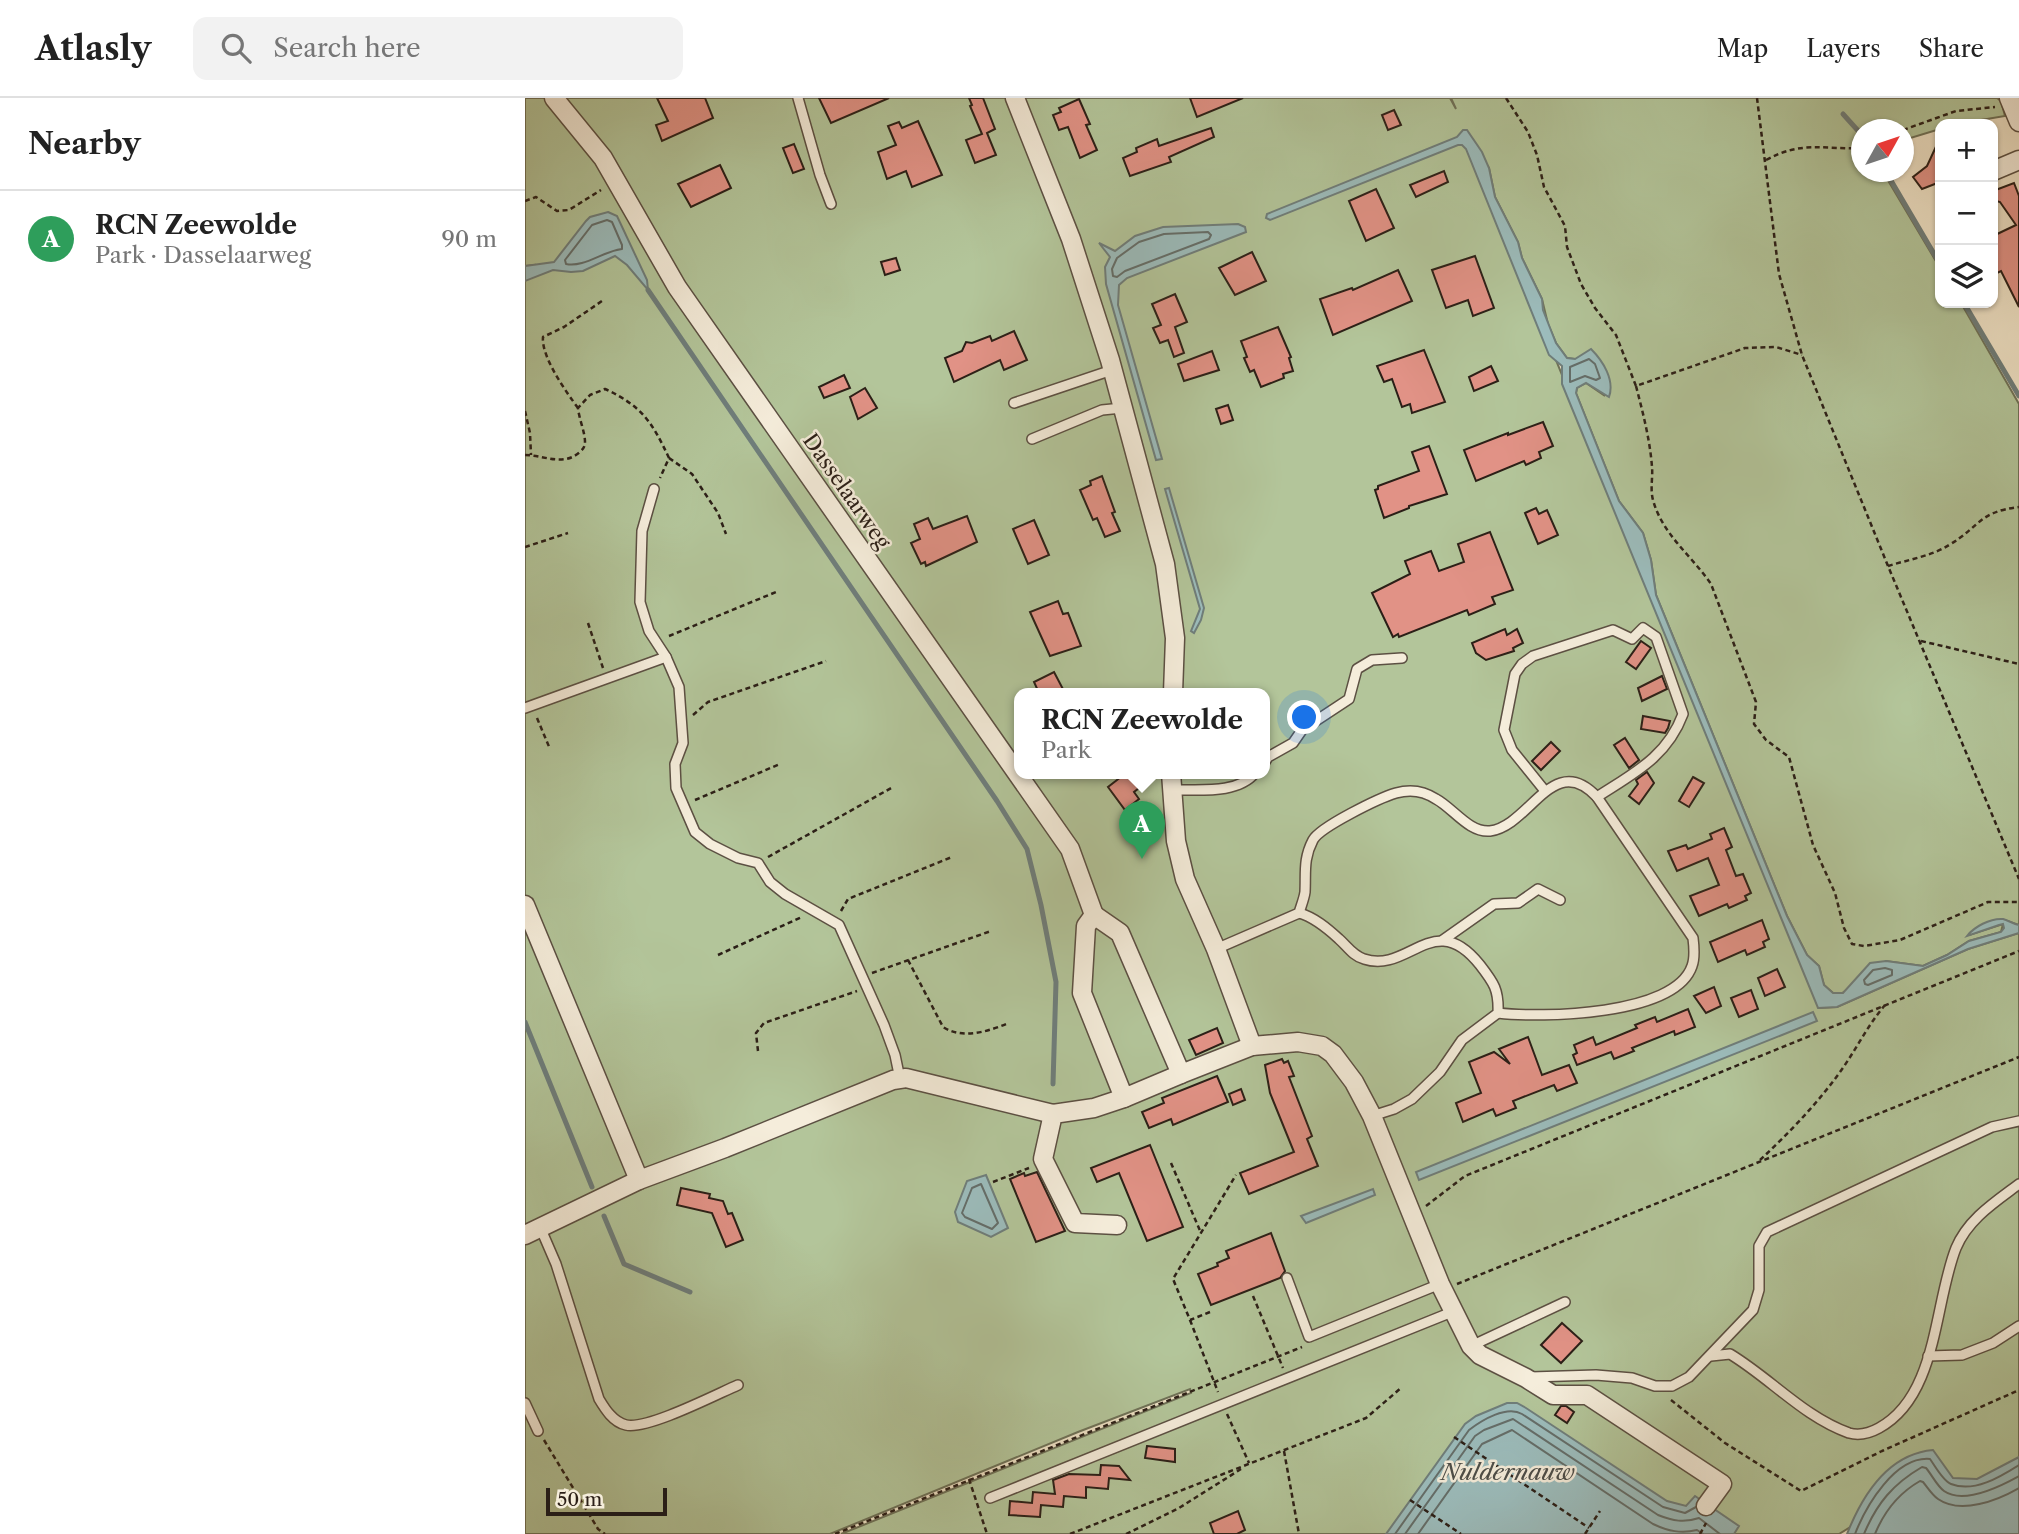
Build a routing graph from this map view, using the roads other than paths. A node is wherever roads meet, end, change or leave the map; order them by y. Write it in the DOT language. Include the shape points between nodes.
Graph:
graph roads {
  1 [pos="554,98"];
  2 [pos="798,98"];
  3 [pos="1015,98"];
  4 [pos="2019,160"];
  5 [pos="1998,169"];
  6 [pos="831,204"];
  7 [pos="1112,370"];
  8 [pos="1014,403"];
  9 [pos="1122,408"];
  10 [pos="1032,439"];
  11 [pos="655,489"];
  12 [pos="666,657"];
  13 [pos="1402,658"];
  14 [pos="1173,688"];
  15 [pos="528,706"];
  16 [pos="1270,756"];
  17 [pos="1014,769"];
  18 [pos="1021,779"];
  19 [pos="1250,779"];
  20 [pos="1171,782"];
  21 [pos="1545,791"];
  22 [pos="1597,797"];
  23 [pos="1560,900"];
  24 [pos="525,905"];
  25 [pos="1299,913"];
  26 [pos="1094,915"];
  27 [pos="1443,940"];
  28 [pos="1216,949"];
  29 [pos="1498,1013"];
  30 [pos="1252,1046"];
  31 [pos="1181,1074"];
  32 [pos="900,1079"];
  33 [pos="1124,1098"];
  34 [pos="1053,1114"];
  35 [pos="1373,1116"];
  36 [pos="2019,1121"];
  37 [pos="639,1180"];
  38 [pos="2019,1184"];
  39 [pos="1117,1226"];
  40 [pos="533,1231"];
  41 [pos="1287,1278"];
  42 [pos="1441,1287"];
  43 [pos="1565,1302"];
  44 [pos="1452,1311"];
  45 [pos="2019,1326"];
  46 [pos="1471,1346"];
  47 [pos="1711,1356"];
  48 [pos="1928,1356"];
  49 [pos="1526,1378"];
  50 [pos="738,1385"];
  51 [pos="525,1403"];
  52 [pos="538,1432"];
  53 [pos="990,1499"];
  54 [pos="1706,1506"];
  1 -- 17 [label="street, Dasselaarweg" via="603,158 677,287"];
  2 -- 6 [label="lane"];
  3 -- 7 [label="street" via="1071,239"];
  4 -- 5 [label="street"];
  7 -- 8 [label="lane"];
  7 -- 9 [label="street"];
  9 -- 10 [label="lane" via="1102,411"];
  9 -- 14 [label="street" via="1165,564 1175,638"];
  11 -- 12 [label="lane" via="642,531 640,602 649,631"];
  12 -- 15 [label="lane"];
  12 -- 32 [label="lane" via="678,687 683,723 683,743 675,764 676,788 695,832 738,858 758,863 770,882 839,925 895,1055"];
  13 -- 16 [label="lane" via="1372,660 1357,669 1349,699"];
  18 -- 26 [label="street, Dasselaarweg" via="1070,849"];
  19 -- 20 [label="lane" via="1236,787"];
  20 -- 28 [label="street" via="1176,841 1185,878"];
  21 -- 22 [label="lane" via="1558,783 1573,783"];
  21 -- 22 [label="lane" via="1512,750 1504,730 1515,674 1533,656 1613,629 1632,639 1643,628 1656,637 1683,714 1673,739 1653,760"];
  21 -- 25 [label="lane" via="1511,823 1492,831 1480,831 1419,791 1397,793 1337,821 1315,837 1306,856 1305,894"];
  22 -- 29 [label="lane" via="1693,938 1692,966 1666,992 1621,1007 1555,1015"];
  23 -- 27 [label="lane" via="1538,889 1518,903 1494,904"];
  24 -- 37 [label="street"];
  25 -- 27 [label="lane" via="1311,916 1356,955 1370,961"];
  25 -- 28 [label="lane"];
  26 -- 31 [label="street" via="1119,933"];
  26 -- 33 [label="street" via="1086,926 1082,993"];
  27 -- 29 [label="lane" via="1458,943 1484,970 1496,988"];
  28 -- 30 [label="street"];
  29 -- 35 [label="lane" via="1462,1040 1440,1072 1412,1099"];
  30 -- 31 [label="street"];
  30 -- 35 [label="street" via="1298,1042 1322,1046 1355,1082"];
  31 -- 33 [label="street"];
  32 -- 34 [label="street"];
  32 -- 37 [label="street"];
  33 -- 34 [label="street"];
  34 -- 39 [label="street" via="1043,1159 1075,1223"];
  35 -- 42 [label="street"];
  36 -- 47 [label="lane" via="1992,1126 1767,1232 1759,1246 1759,1290 1753,1310"];
  37 -- 40 [label="street"];
  38 -- 48 [label="lane" via="1979,1216 1957,1246"];
  40 -- 50 [label="lane" via="556,1264 599,1399 610,1416 625,1425 645,1424"];
  41 -- 42 [label="lane" via="1308,1337"];
  42 -- 44 [label="street"];
  43 -- 46 [label="lane"];
  44 -- 46 [label="street"];
  44 -- 53 [label="lane"];
  45 -- 48 [label="lane" via="1962,1355"];
  46 -- 49 [label="street"];
  47 -- 48 [label="lane" via="1730,1354 1822,1420 1852,1434 1870,1433 1895,1420 1913,1396"];
  47 -- 49 [label="lane" via="1672,1386 1596,1375"];
  49 -- 54 [label="street" via="1553,1395 1587,1395 1722,1484"];
  51 -- 52 [label="lane"];
}
